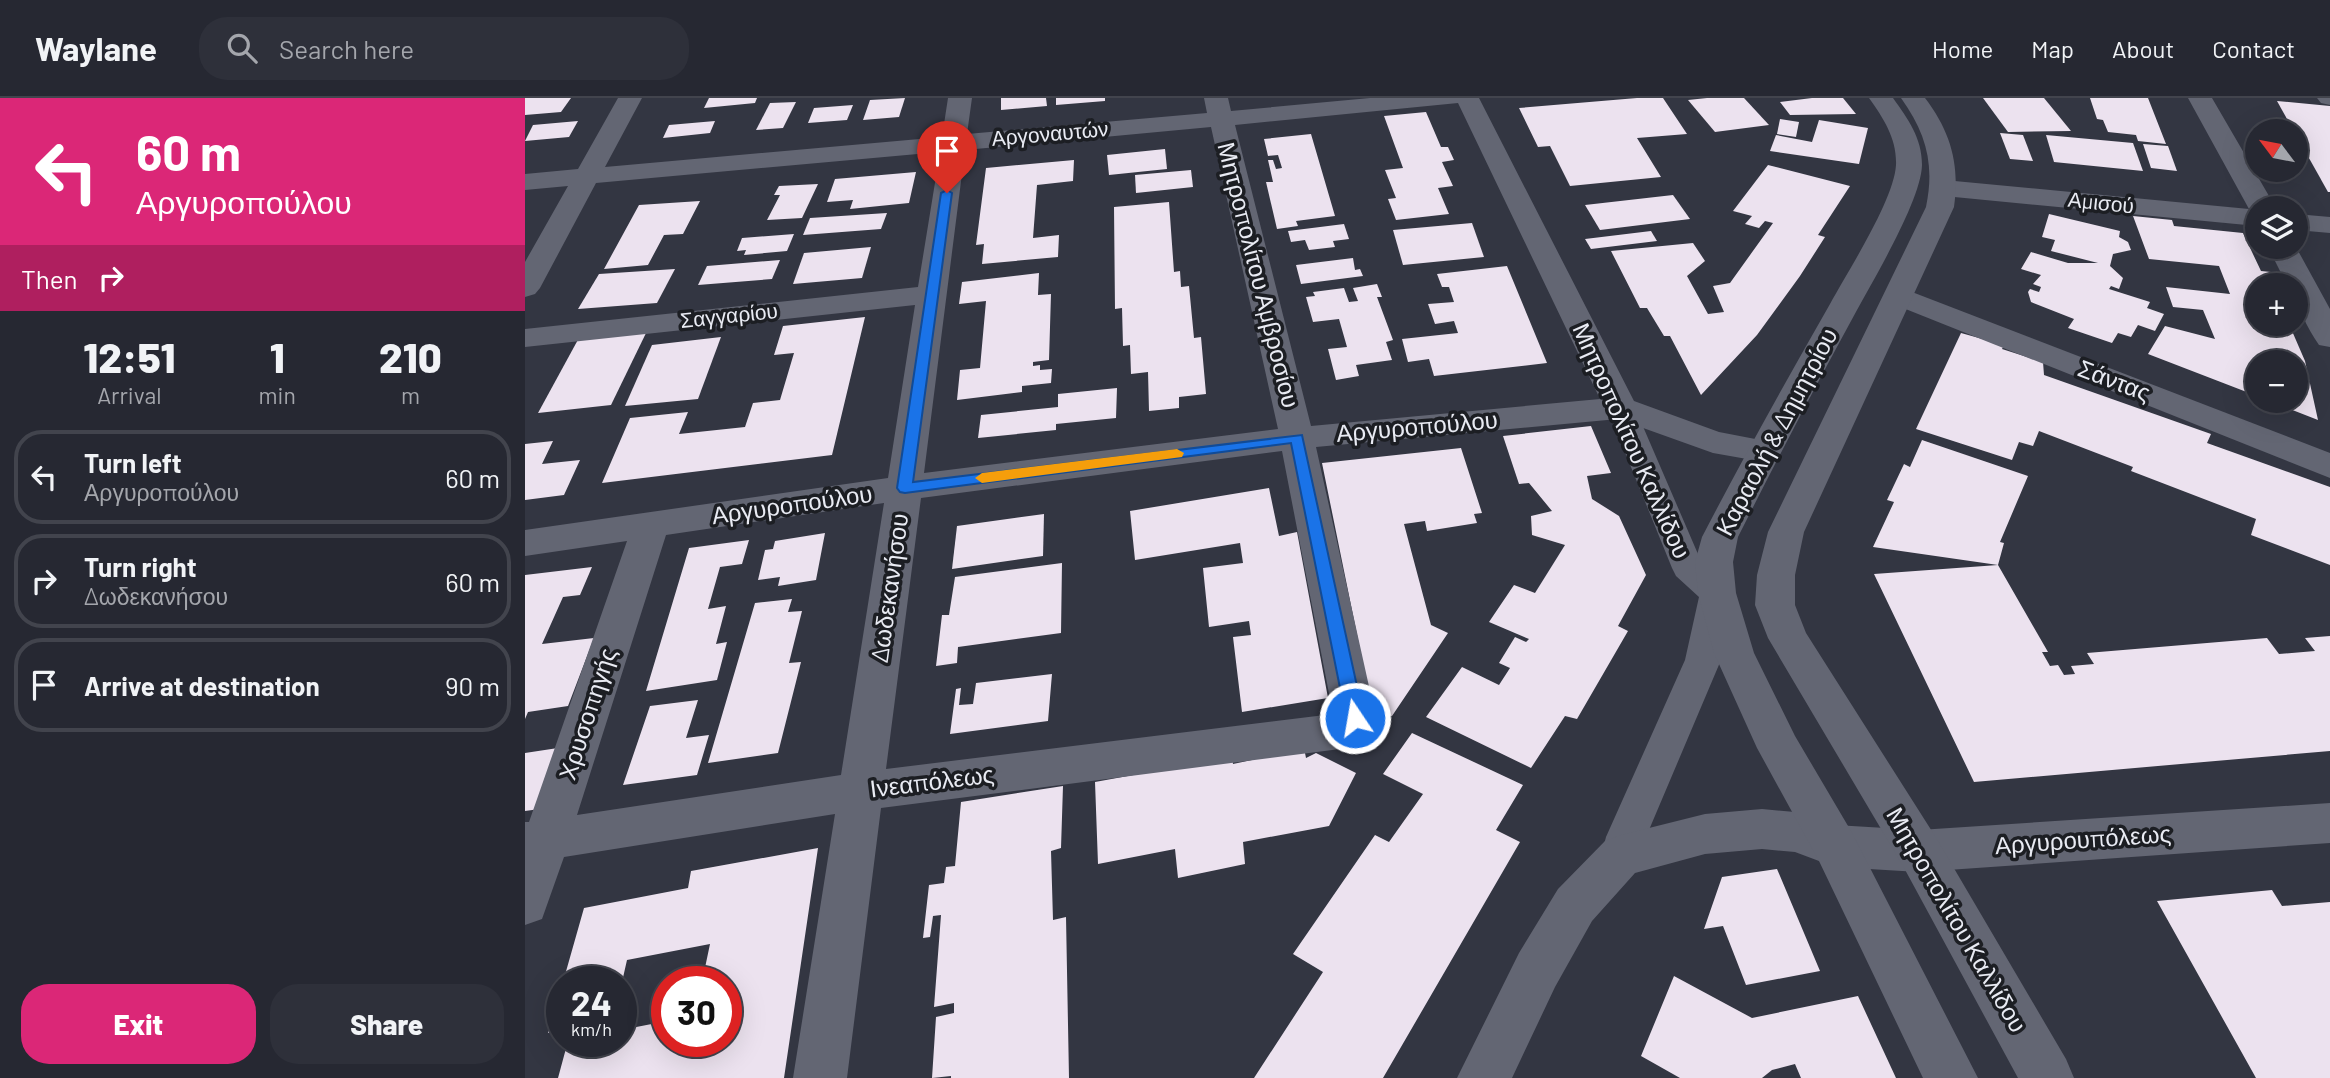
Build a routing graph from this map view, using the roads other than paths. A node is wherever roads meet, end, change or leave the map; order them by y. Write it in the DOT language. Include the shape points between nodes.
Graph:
graph roads {
  1 [pos="629,98"];
  2 [pos="960,98"];
  3 [pos="1450,98"];
  4 [pos="1467,98"];
  5 [pos="1881,98"];
  6 [pos="1913,98"];
  7 [pos="2200,98"];
  8 [pos="1218,108"];
  9 [pos="954,143"];
  10 [pos="589,176"];
  11 [pos="525,182"];
  12 [pos="1944,188"];
  13 [pos="2255,196"];
  14 [pos="2245,217"];
  15 [pos="2308,223"];
  16 [pos="2330,225"];
  17 [pos="2288,259"];
  18 [pos="525,288"];
  19 [pos="932,293"];
  20 [pos="1899,296"];
  21 [pos="525,338"];
  22 [pos="2330,338"];
  23 [pos="1621,408"];
  24 [pos="1297,438"];
  25 [pos="1764,451"];
  26 [pos="2326,455"];
  27 [pos="905,488"];
  28 [pos="650,526"];
  29 [pos="525,543"];
  30 [pos="1776,575"];
  31 [pos="1717,593"];
  32 [pos="1340,731"];
  33 [pos="862,791"];
  34 [pos="2330,823"];
  35 [pos="535,841"];
  36 [pos="1835,846"];
  37 [pos="1919,851"];
  38 [pos="1621,856"];
  39 [pos="525,903"];
  40 [pos="820,1078"];
  41 [pos="1485,1078"];
  42 [pos="1951,1078"];
  43 [pos="2047,1078"];
  1 -- 10 [label="street"];
  2 -- 9 [label="street, Δωδεκανήσου"];
  3 -- 8 [label="street, Αργοναυτών"];
  4 -- 23 [label="street, Μητροπολίτου Καλλίδου"];
  5 -- 25 [label="street, Καραολή & Δημητρίου" via="1908,145 1905,188"];
  6 -- 12 [label="street, Καραολή & Δημητρίου" via="1941,144"];
  7 -- 13 [label="street"];
  8 -- 9 [label="street, Αργοναυτών"];
  8 -- 24 [label="street, Μητροπολίτου Αμβροσίου"];
  9 -- 10 [label="street, Αργοναυτών"];
  9 -- 19 [label="street, Δωδεκανήσου"];
  10 -- 11 [label="street, Αργοναυτών"];
  10 -- 18 [label="street"];
  12 -- 14 [label="street, Αμισού"];
  12 -- 20 [label="street, Καραολή & Δημητρίου" via="1940,207"];
  15 -- 16 [label="street"];
  17 -- 22 [label="street"];
  19 -- 21 [label="street, Σαγγαρίου"];
  19 -- 27 [label="street, Δωδεκανήσου"];
  20 -- 26 [label="street, Σάντας"];
  20 -- 30 [label="street, Καραολή & Δημητρίου" via="1801,498"];
  23 -- 24 [label="street, Αργυροπούλου"];
  23 -- 25 [label="street, Αργυροπούλου" via="1703,439"];
  23 -- 31 [label="street, Μητροπολίτου Καλλίδου" via="1688,568"];
  24 -- 27 [label="street, Αργυροπούλου"];
  24 -- 32 [label="street, Μητροπολίτου Αμβροσίου" via="1355,718 1352,726"];
  25 -- 31 [label="street, Καραολή & Δημητρίου" via="1720,537 1714,562"];
  27 -- 28 [label="street, Αργυροπούλου"];
  27 -- 33 [label="street, Δωδεκανήσου"];
  28 -- 29 [label="street, Αργυροπούλου"];
  28 -- 35 [label="street, Χρυσοπηγής"];
  30 -- 37 [label="street, Μητροπολίτου Καλλίδου" via="1775,605 1788,638"];
  31 -- 36 [label="street" via="1734,653 1779,748"];
  31 -- 38 [label="street, Καραολή & Δημητρίου" via="1703,660"];
  32 -- 33 [label="street, Ινεαπόλεως"];
  33 -- 35 [label="street, Ινεαπόλεως"];
  33 -- 40 [label="street, Δωδεκανήσου"];
  34 -- 37 [label="street, Αργυρουπόλεως"];
  35 -- 39 [label="street, Χρυσοπηγής"];
  36 -- 37 [label="street, Αργυρουπόλεως"];
  36 -- 38 [label="street" via="1795,832 1762,829 1705,834"];
  36 -- 42 [label="street"];
  37 -- 43 [label="street, Μητροπολίτου Καλλίδου"];
  38 -- 41 [label="street, Καραολή & Δημητρίου" via="1575,905 1537,970"];
}
